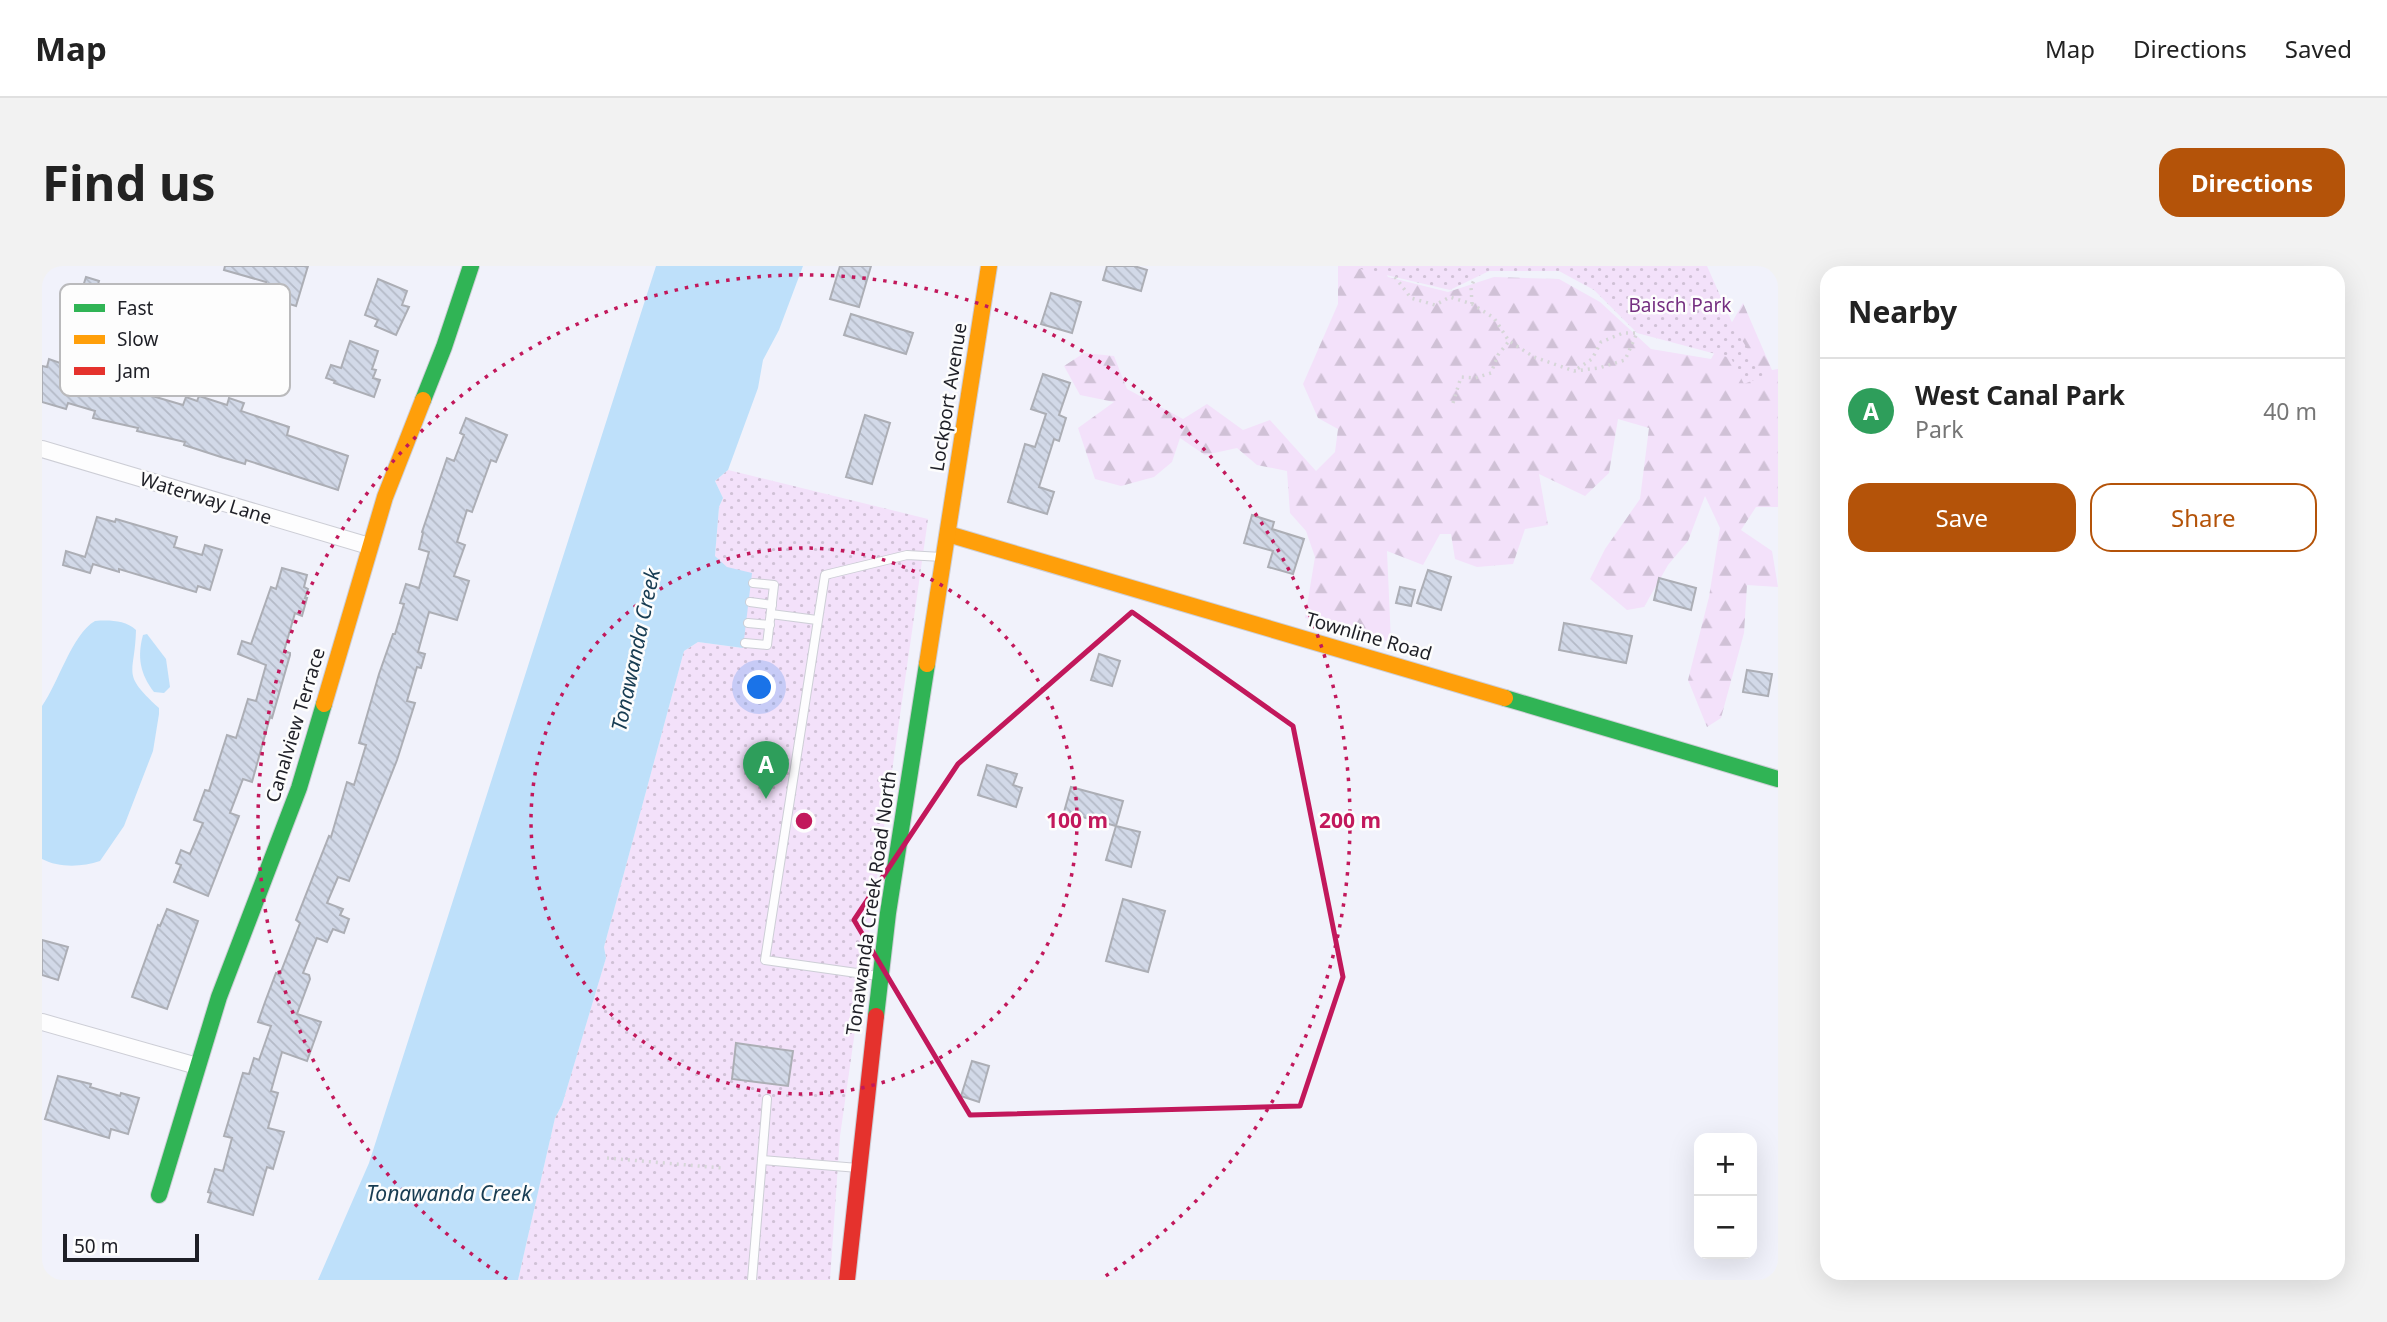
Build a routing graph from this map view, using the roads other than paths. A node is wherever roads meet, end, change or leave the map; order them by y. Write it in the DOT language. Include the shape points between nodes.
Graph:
graph roads {
  1 [pos="471,266"];
  2 [pos="989,266"];
  3 [pos="42,449"];
  4 [pos="948,534"];
  5 [pos="369,546"];
  6 [pos="945,557"];
  7 [pos="753,583"];
  8 [pos="750,603"];
  9 [pos="771,610"];
  10 [pos="817,620"];
  11 [pos="748,623"];
  12 [pos="770,625"];
  13 [pos="745,643"];
  14 [pos="1778,779"];
  15 [pos="880,977"];
  16 [pos="42,1022"];
  17 [pos="197,1066"];
  18 [pos="766,1099"];
  19 [pos="762,1160"];
  20 [pos="858,1168"];
  21 [pos="159,1195"];
  22 [pos="752,1280"];
  23 [pos="847,1280"];
  1 -- 5 [label="street, Canalview Terrace"];
  2 -- 4 [label="street, Lockport Avenue"];
  3 -- 5 [label="street, Waterway Lane"];
  4 -- 6 [label="street, Tonawanda Creek Road North"];
  4 -- 14 [label="street, Townline Road"];
  5 -- 17 [label="street, Canalview Terrace" via="299,788"];
  6 -- 10 [label="lane" via="907,555 825,575"];
  6 -- 15 [label="street, Tonawanda Creek Road North"];
  7 -- 9 [label="lane" via="775,585"];
  8 -- 9 [label="lane"];
  9 -- 10 [label="lane"];
  9 -- 12 [label="lane"];
  10 -- 15 [label="lane" via="765,960"];
  11 -- 12 [label="lane"];
  12 -- 13 [label="lane" via="767,645"];
  15 -- 20 [label="street, Tonawanda Creek Road North"];
  16 -- 17 [label="street"];
  17 -- 21 [label="street, Canalview Terrace"];
  18 -- 19 [label="lane"];
  19 -- 20 [label="lane"];
  19 -- 22 [label="lane"];
  20 -- 23 [label="street, Tonawanda Creek Road North"];
}
